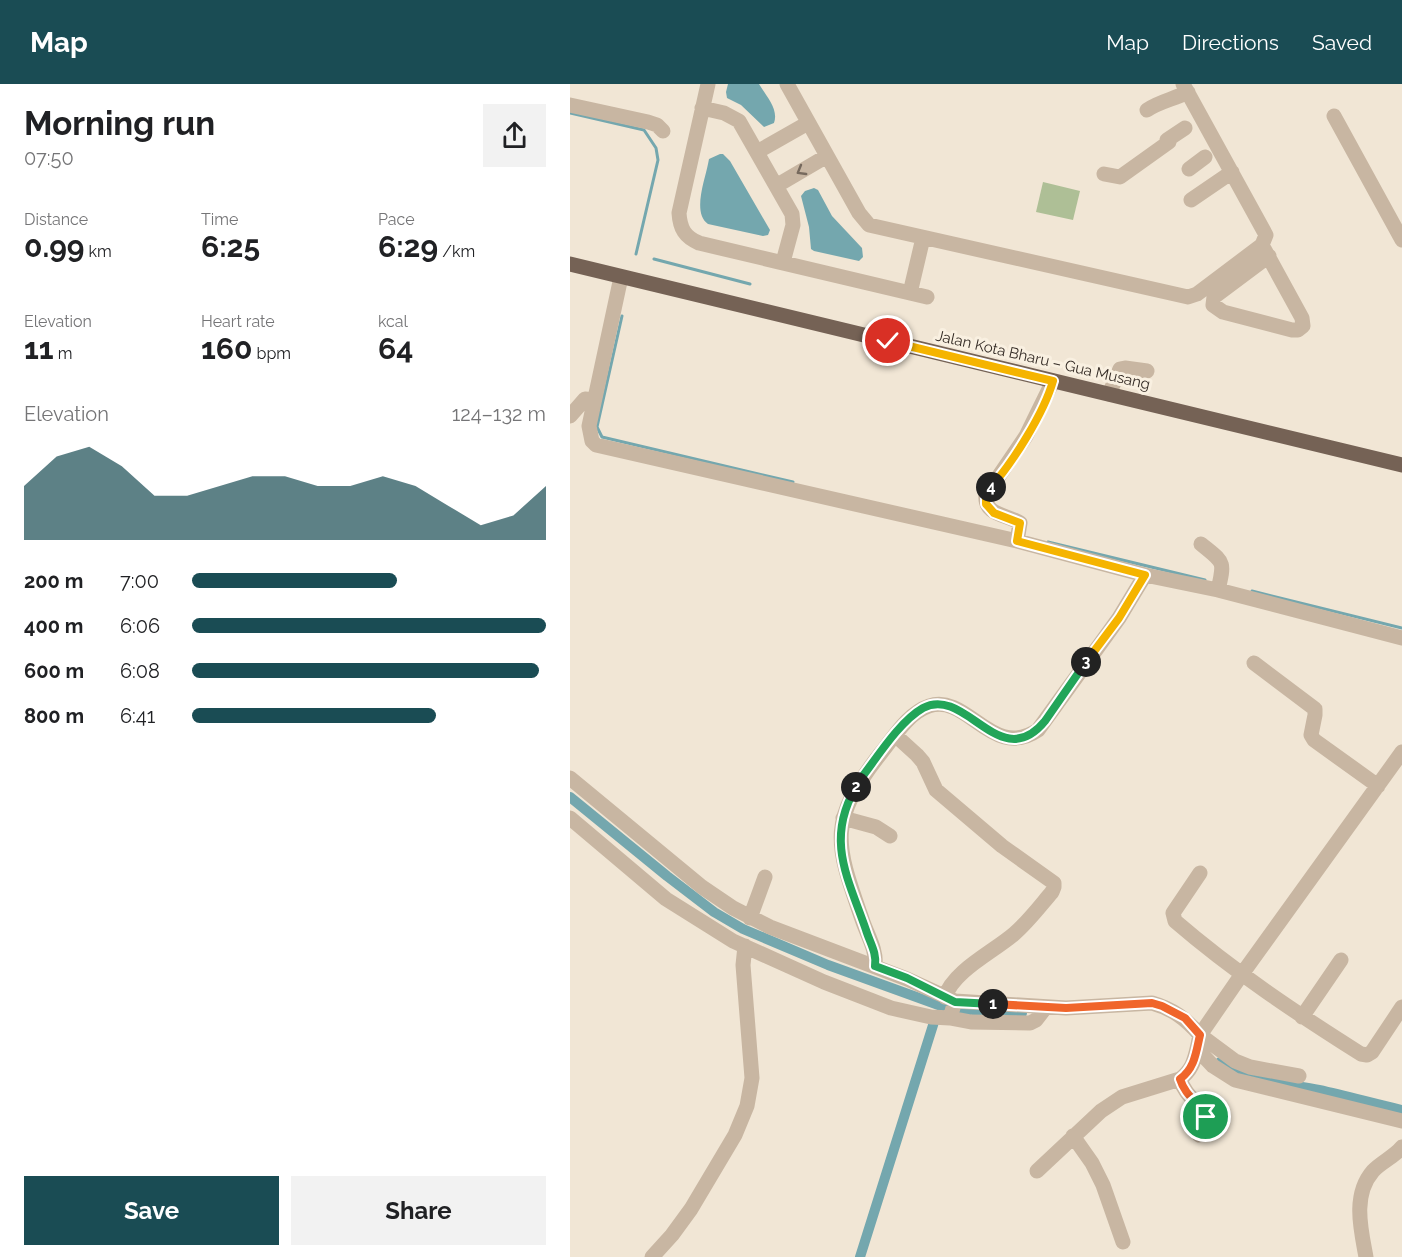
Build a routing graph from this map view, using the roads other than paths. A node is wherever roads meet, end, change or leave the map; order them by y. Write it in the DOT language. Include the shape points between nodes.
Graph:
graph roads {
  1 [pos="708,84"];
  2 [pos="787,84"];
  3 [pos="1185,88"];
  4 [pos="570,105"];
  5 [pos="702,108"];
  6 [pos="1147,110"];
  7 [pos="1334,116"];
  8 [pos="808,123"];
  9 [pos="1185,128"];
  10 [pos="663,131"];
  11 [pos="757,152"];
  12 [pos="827,156"];
  13 [pos="1205,157"];
  14 [pos="1189,169"];
  15 [pos="1232,172"];
  16 [pos="1104,174"];
  17 [pos="776,186"];
  18 [pos="1191,200"];
  19 [pos="1396,218"];
  20 [pos="923,237"];
  21 [pos="1402,240"];
  22 [pos="1266,250"];
  23 [pos="783,262"];
  24 [pos="570,264"];
  25 [pos="621,277"];
  26 [pos="910,293"];
  27 [pos="927,297"];
  28 [pos="1147,371"];
  29 [pos="1053,381"];
  30 [pos="1109,394"];
  31 [pos="594,400"];
  32 [pos="570,416"];
  33 [pos="1402,465"];
  34 [pos="1019,536"];
  35 [pos="1201,544"];
  36 [pos="1145,575"];
  37 [pos="1220,585"];
  38 [pos="1402,638"];
  39 [pos="1254,663"];
  40 [pos="894,735"];
  41 [pos="1402,752"];
  42 [pos="570,778"];
  43 [pos="1378,786"];
  44 [pos="570,818"];
  45 [pos="843,818"];
  46 [pos="890,836"];
  47 [pos="1200,873"];
  48 [pos="765,877"];
  49 [pos="750,918"];
  50 [pos="745,946"];
  51 [pos="1341,960"];
  52 [pos="875,966"];
  53 [pos="1242,974"];
  54 [pos="950,999"];
  55 [pos="1046,1006"];
  56 [pos="1402,1007"];
  57 [pos="1302,1017"];
  58 [pos="950,1018"];
  59 [pos="1198,1042"];
  60 [pos="1299,1076"];
  61 [pos="1180,1079"];
  62 [pos="1402,1121"];
  63 [pos="1200,1135"];
  64 [pos="1073,1136"];
  65 [pos="1402,1148"];
  66 [pos="1037,1171"];
  67 [pos="1123,1242"];
  68 [pos="652,1257"];
  69 [pos="1366,1257"];
  1 -- 5 [label="street"];
  2 -- 8 [label="street"];
  3 -- 6 [label="street" via="1174,100"];
  3 -- 15 [label="street"];
  4 -- 10 [label="street" via="648,122"];
  5 -- 11 [label="street" via="739,121"];
  5 -- 23 [label="street" via="678,213 682,231 699,243"];
  7 -- 19 [label="street"];
  8 -- 11 [label="street"];
  8 -- 12 [label="street"];
  9 -- 16 [label="street" via="1120,177"];
  11 -- 17 [label="street"];
  12 -- 17 [label="street, one-way"];
  12 -- 20 [label="street" via="864,221"];
  13 -- 14 [label="street"];
  15 -- 18 [label="street"];
  15 -- 22 [label="street" via="1265,231"];
  17 -- 23 [label="street" via="793,220"];
  19 -- 21 [label="street"];
  20 -- 22 [label="street" via="1188,297"];
  20 -- 26 [label="street"];
  22 -- 22 [label="street" via="1304,320 1300,329 1223,312 1213,305 1214,297"];
  23 -- 26 [label="street"];
  24 -- 25 [label="main road, Jalan Kota Bharu – Gua Musang"];
  25 -- 29 [label="main road, Jalan Kota Bharu – Gua Musang"];
  25 -- 31 [label="street"];
  26 -- 27 [label="street"];
  28 -- 30 [label="street" via="1120,369"];
  29 -- 30 [label="main road, Jalan Kota Bharu – Gua Musang"];
  29 -- 34 [label="street" via="1026,436 986,495 989,509 1017,521"];
  30 -- 33 [label="main road, Jalan Kota Bharu – Gua Musang"];
  31 -- 32 [label="street" via="585,399"];
  31 -- 34 [label="street" via="589,434 602,447"];
  34 -- 36 [label="street"];
  35 -- 37 [label="street" via="1221,561 1224,568"];
  36 -- 37 [label="street"];
  36 -- 40 [label="street" via="1119,618 1038,730 1018,739 1006,738 956,709 933,704 911,717"];
  37 -- 38 [label="street"];
  39 -- 43 [label="street" via="1315,709 1311,735 1314,740"];
  40 -- 45 [label="street" via="862,777"];
  40 -- 54 [label="street" via="917,754 936,790 1002,846 1050,878 1054,887 1015,934 953,981"];
  41 -- 43 [label="street"];
  42 -- 49 [label="street" via="702,887"];
  43 -- 53 [label="street"];
  44 -- 50 [label="street" via="666,899"];
  45 -- 46 [label="street"];
  45 -- 52 [label="street" via="839,840 843,860 874,951"];
  47 -- 53 [label="street" via="1172,917"];
  48 -- 49 [label="street"];
  49 -- 52 [label="street"];
  50 -- 58 [label="street" via="891,1008"];
  50 -- 68 [label="street" via="743,966 752,1078 747,1106 735,1135 691,1209"];
  51 -- 57 [label="street"];
  52 -- 54 [label="street"];
  53 -- 57 [label="street"];
  53 -- 59 [label="street"];
  54 -- 55 [label="street"];
  54 -- 58 [label="street"];
  55 -- 58 [label="street" via="1030,1023"];
  55 -- 59 [label="street" via="1152,1003 1185,1018"];
  56 -- 57 [label="street" via="1367,1055"];
  59 -- 60 [label="street" via="1250,1067"];
  59 -- 61 [label="street" via="1194,1063"];
  59 -- 62 [label="street" via="1213,1066 1241,1082"];
  61 -- 63 [label="street" via="1186,1094 1206,1117"];
  61 -- 64 [label="street" via="1122,1097"];
  64 -- 66 [label="street"];
  64 -- 67 [label="street" via="1103,1185"];
  65 -- 69 [label="street" via="1372,1172 1361,1196 1360,1226"];
}
